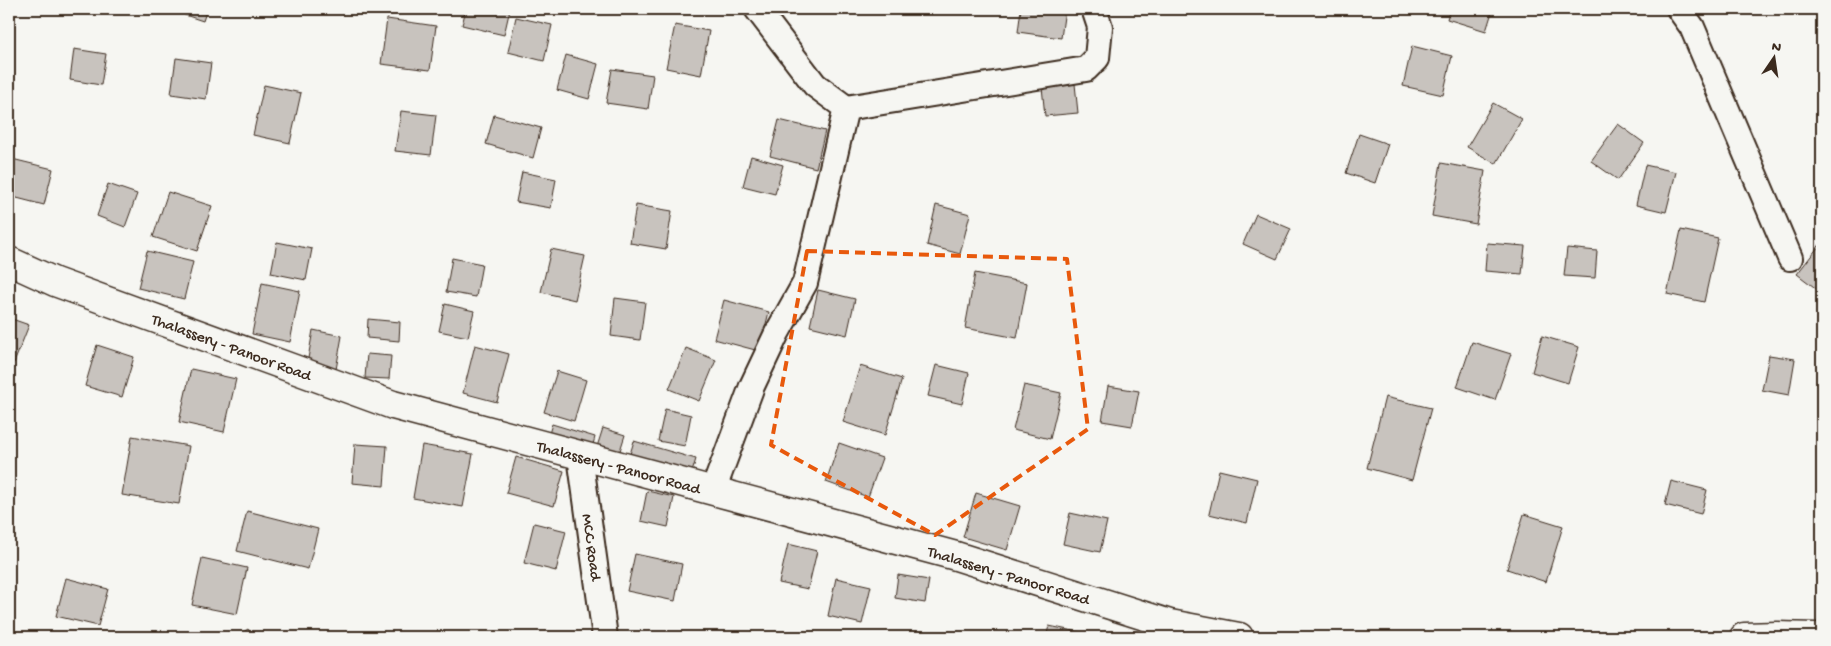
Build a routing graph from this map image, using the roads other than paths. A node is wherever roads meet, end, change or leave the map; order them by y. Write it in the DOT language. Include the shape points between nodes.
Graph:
graph roads {
  1 [pos="757,9"];
  2 [pos="1094,9"];
  3 [pos="1679,9"];
  4 [pos="846,108"];
  5 [pos="1790,258"];
  6 [pos="9,261"];
  7 [pos="580,456"];
  8 [pos="713,491"];
  9 [pos="1208,635"];
  10 [pos="605,637"];
  11 [pos="1239,637"];
  12 [pos="1744,637"];
  13 [pos="1816,637"];
  1 -- 4 [label="street" via="815,84"];
  2 -- 4 [label="street" via="1100,26 1097,58 1086,69"];
  3 -- 5 [label="street" via="1692,27"];
  4 -- 8 [label="street" via="804,283 752,386"];
  6 -- 7 [label="main road, Thalassery - Panoor Road" via="55,282 393,405"];
  7 -- 8 [label="main road, Thalassery - Panoor Road"];
  7 -- 10 [label="street, MCC Road"];
  8 -- 9 [label="main road, Thalassery - Panoor Road" via="956,556"];
  9 -- 11 [label="main road, Thalassery - Panoor Road"];
  12 -- 13 [label="main road"];
}
